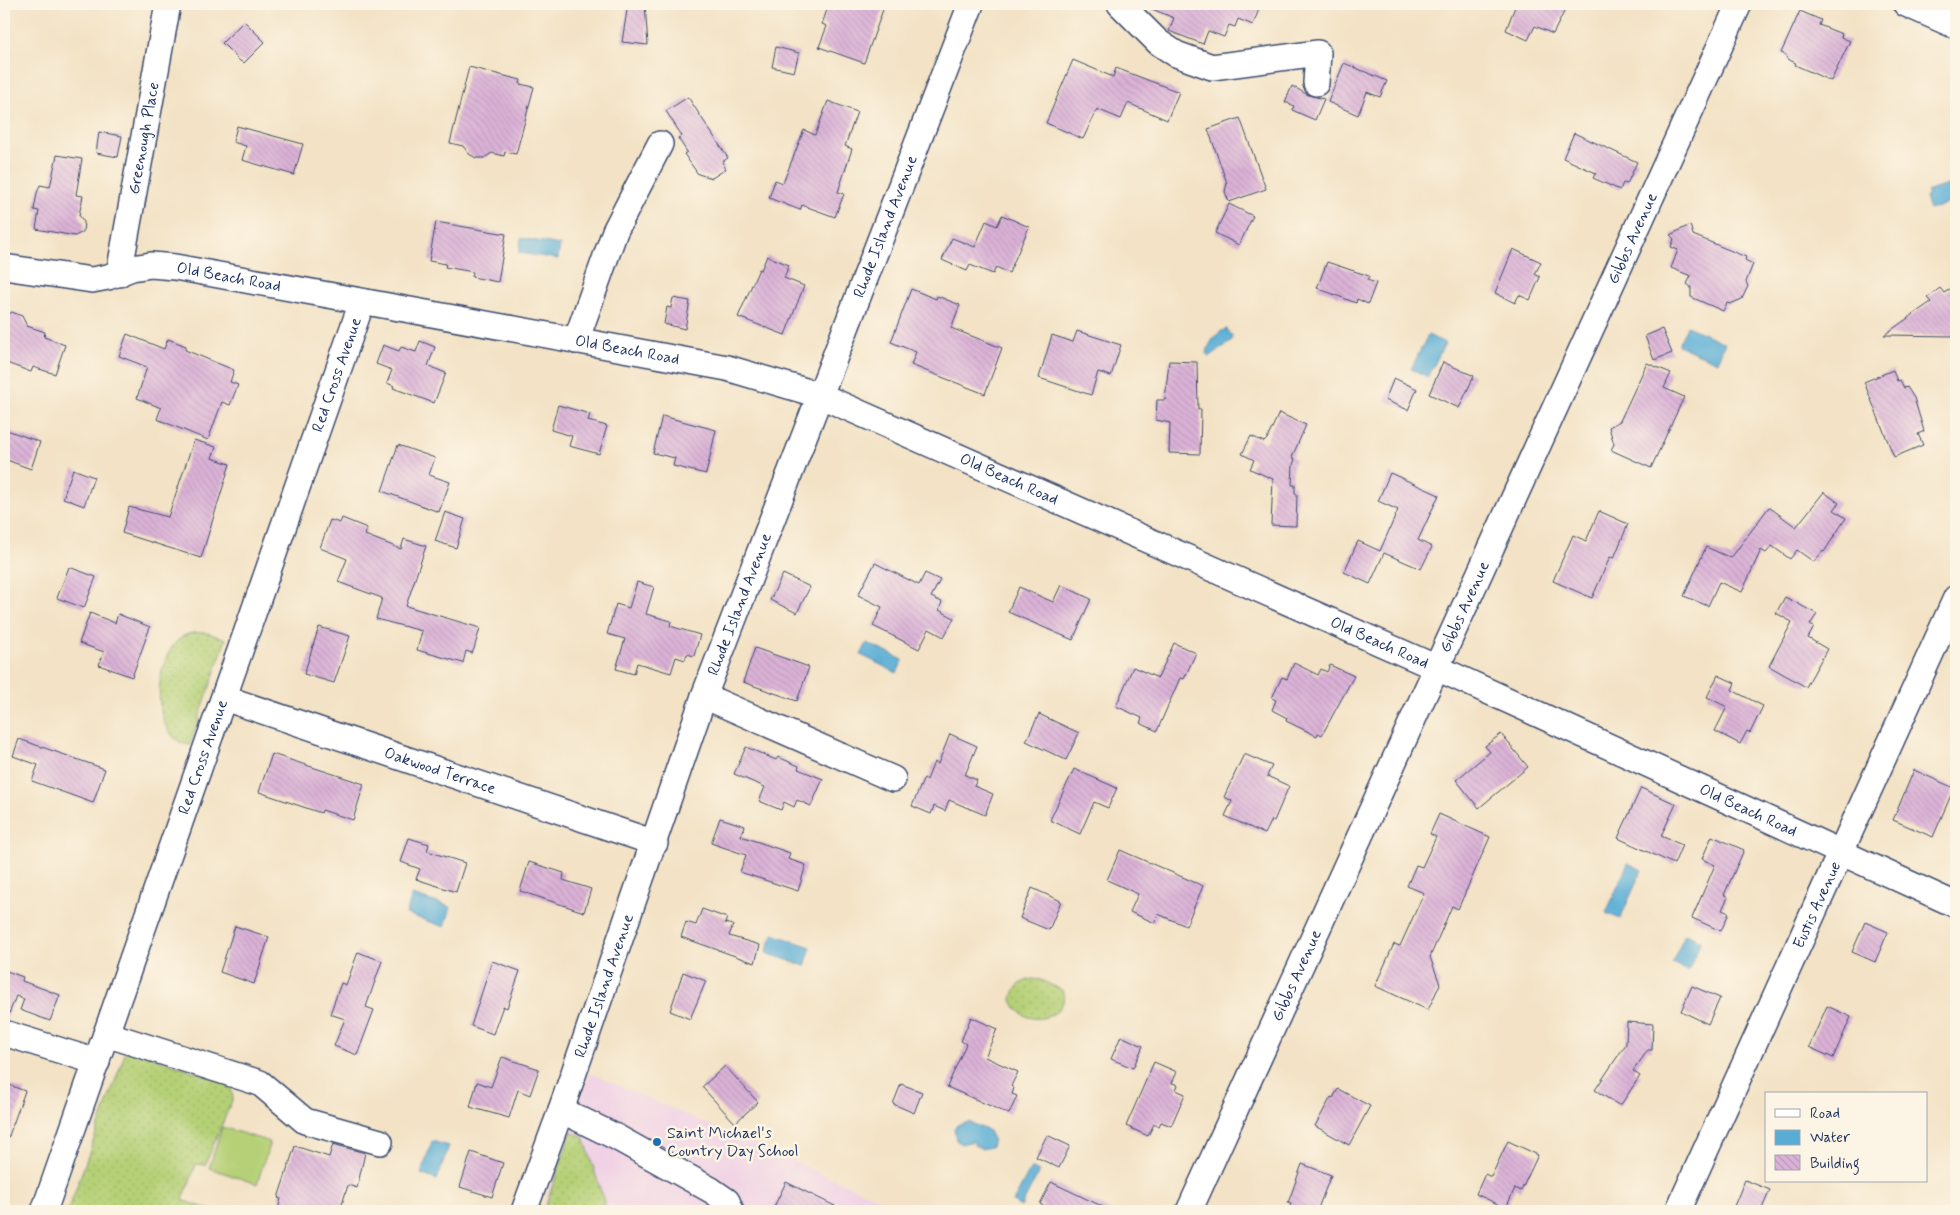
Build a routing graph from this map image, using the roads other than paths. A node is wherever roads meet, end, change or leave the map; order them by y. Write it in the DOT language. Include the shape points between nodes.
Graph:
graph roads {
  1 [pos="168,4"];
  2 [pos="971,4"];
  3 [pos="1120,4"];
  4 [pos="1739,4"];
  5 [pos="1906,4"];
  6 [pos="1956,26"];
  7 [pos="1316,83"];
  8 [pos="660,144"];
  9 [pos="4,267"];
  10 [pos="119,274"];
  11 [pos="362,302"];
  12 [pos="576,341"];
  13 [pos="819,395"];
  14 [pos="1956,598"];
  15 [pos="1437,668"];
  16 [pos="704,696"];
  17 [pos="224,698"];
  18 [pos="893,779"];
  19 [pos="655,843"];
  20 [pos="1841,852"];
  21 [pos="1956,905"];
  22 [pos="4,1033"];
  23 [pos="106,1034"];
  24 [pos="96,1062"];
  25 [pos="562,1110"];
  26 [pos="380,1142"];
  27 [pos="44,1211"];
  28 [pos="524,1211"];
  29 [pos="730,1211"];
  30 [pos="1189,1211"];
  31 [pos="1678,1211"];
  1 -- 10 [label="street, Greenough Place"];
  2 -- 13 [label="street, Rhode Island Avenue"];
  3 -- 7 [label="street" via="1158,42 1176,54 1212,67 1318,53"];
  4 -- 15 [label="street, Gibbs Avenue"];
  5 -- 6 [label="street"];
  8 -- 12 [label="street" via="615,231"];
  9 -- 10 [label="street, Old Beach Road" via="92,280"];
  10 -- 11 [label="street, Old Beach Road" via="151,265 175,267"];
  11 -- 12 [label="street, Old Beach Road"];
  11 -- 17 [label="street, Red Cross Avenue"];
  12 -- 13 [label="street, Old Beach Road" via="727,368"];
  13 -- 15 [label="street, Old Beach Road"];
  13 -- 16 [label="street, Rhode Island Avenue"];
  14 -- 20 [label="street, Eustis Avenue"];
  15 -- 20 [label="street, Old Beach Road"];
  15 -- 30 [label="street, Gibbs Avenue"];
  16 -- 18 [label="street"];
  16 -- 19 [label="street, Rhode Island Avenue"];
  17 -- 19 [label="street, Oakwood Terrace"];
  17 -- 23 [label="street, Red Cross Avenue"];
  19 -- 25 [label="street, Rhode Island Avenue"];
  20 -- 21 [label="street, Old Beach Road"];
  20 -- 31 [label="street, Eustis Avenue"];
  22 -- 24 [label="street"];
  23 -- 24 [label="street, Red Cross Avenue"];
  23 -- 26 [label="street" via="260,1083 305,1121"];
  24 -- 27 [label="street, Red Cross Avenue"];
  25 -- 28 [label="street, Rhode Island Avenue"];
  25 -- 29 [label="street" via="711,1190 727,1201"];
}
